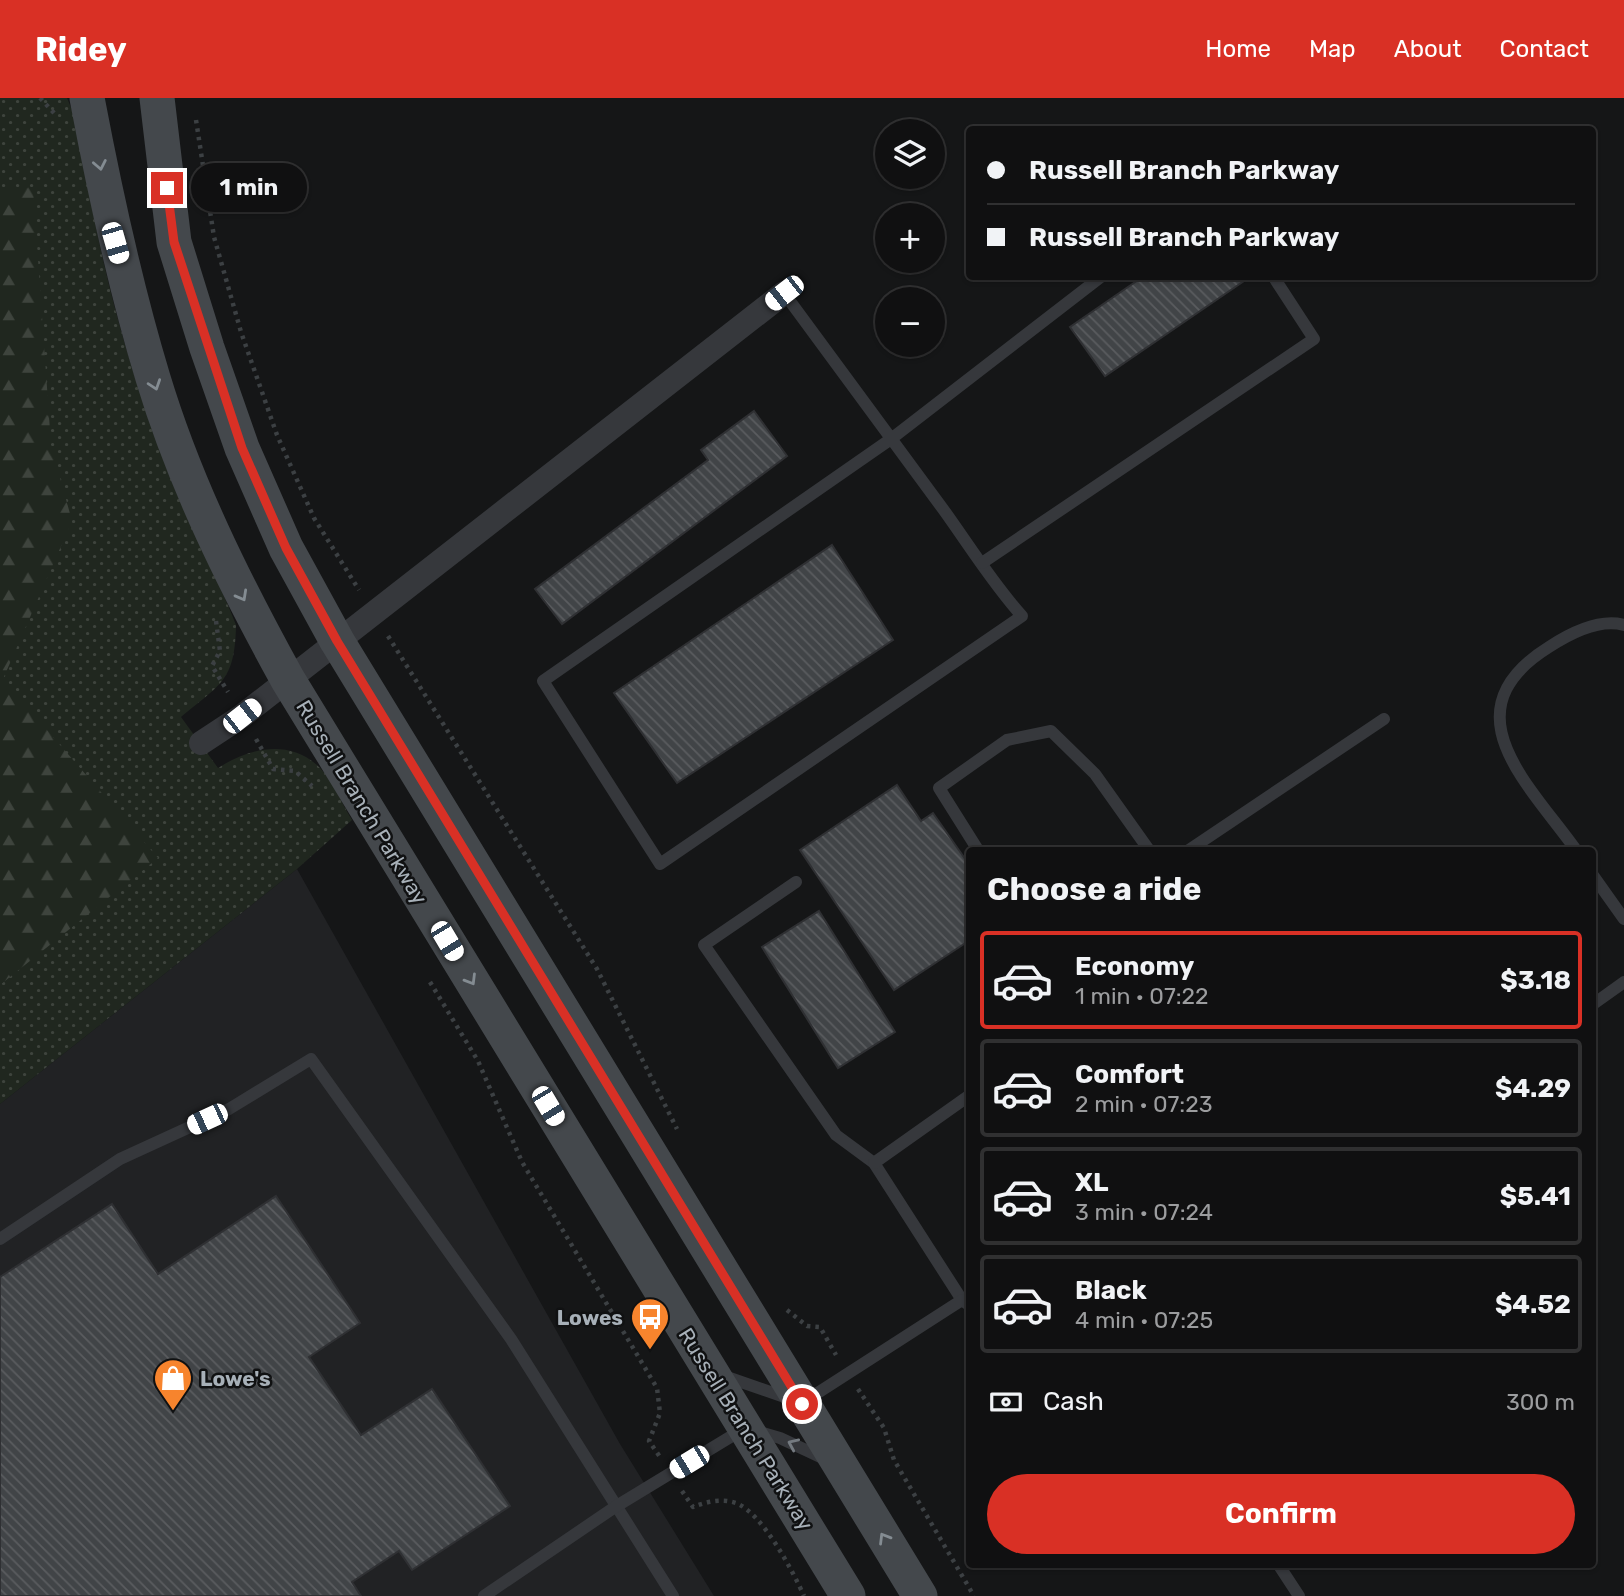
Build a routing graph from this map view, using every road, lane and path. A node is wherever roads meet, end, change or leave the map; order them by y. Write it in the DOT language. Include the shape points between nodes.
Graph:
graph roads {
  1 [pos="87,98"];
  2 [pos="157,98"];
  3 [pos="194,111"];
  4 [pos="1097,280"];
  5 [pos="1276,280"];
  6 [pos="784,293"];
  7 [pos="891,439"];
  8 [pos="982,563"];
  9 [pos="373,612"];
  10 [pos="1624,625"];
  11 [pos="337,641"];
  12 [pos="288,680"];
  13 [pos="1384,719"];
  14 [pos="201,743"];
  15 [pos="976,847"];
  16 [pos="1147,847"];
  17 [pos="1193,847"];
  18 [pos="1574,847"];
  19 [pos="1596,880"];
  20 [pos="796,882"];
  21 [pos="1624,919"];
  22 [pos="1624,982"];
  23 [pos="1596,1001"];
  24 [pos="966,1098"];
  25 [pos="680,1135"];
  26 [pos="874,1163"];
  27 [pos="0,1239"];
  28 [pos="966,1303"];
  29 [pos="783,1306"];
  30 [pos="709,1370"];
  31 [pos="848,1375"];
  32 [pos="802,1404"];
  33 [pos="745,1428"];
  34 [pos="840,1465"];
  35 [pos="615,1507"];
  36 [pos="1282,1568"];
  37 [pos="484,1596"];
  38 [pos="673,1596"];
  39 [pos="848,1596"];
  40 [pos="920,1596"];
  41 [pos="974,1596"];
  42 [pos="1299,1596"];
  1 -- 12 [label="main road, Russell Branch Parkway, one-way" via="115,243 153,381 233,580"];
  2 -- 11 [label="main road" via="174,242 207,348 242,448 286,548"];
  3 -- 9 [label="path" via="214,237 273,422 314,518"];
  4 -- 7 [label="lane"];
  5 -- 8 [label="lane" via="1314,339"];
  6 -- 7 [label="lane"];
  6 -- 9 [label="street"];
  7 -- 8 [label="lane"];
  7 -- 8 [label="lane" via="543,681 660,864 1022,616"];
  9 -- 11 [label="street"];
  9 -- 25 [label="path" via="597,970"];
  10 -- 18 [label="lane" via="1603,624 1546,648 1518,673 1498,713 1501,742 1511,761"];
  11 -- 12 [label="street"];
  11 -- 32 [label="main road"];
  12 -- 14 [label="street"];
  12 -- 30 [label="main road, Russell Branch Parkway, one-way"];
  13 -- 17 [label="lane"];
  15 -- 16 [label="lane" via="939,788 1007,740 1051,731 1095,774"];
  19 -- 21 [label="lane"];
  20 -- 26 [label="lane" via="704,945 836,1135"];
  22 -- 23 [label="lane"];
  24 -- 26 [label="lane"];
  26 -- 28 [label="lane"];
  27 -- 35 [label="lane" via="120,1159 229,1109 311,1059 511,1339"];
  28 -- 31 [label="lane"];
  29 -- 31 [label="path" via="807,1326 820,1327"];
  30 -- 32 [label="lane"];
  30 -- 33 [label="main road, Russell Branch Parkway"];
  31 -- 32 [label="lane"];
  31 -- 41 [label="path" via="884,1428 894,1460"];
  32 -- 34 [label="main road"];
  34 -- 33 [label="lane, one-way"];
  33 -- 35 [label="lane"];
  33 -- 39 [label="main road, Russell Branch Parkway"];
  40 -- 34 [label="main road, one-way"];
  35 -- 37 [label="lane"];
  35 -- 38 [label="lane"];
  36 -- 42 [label="lane"];
}
